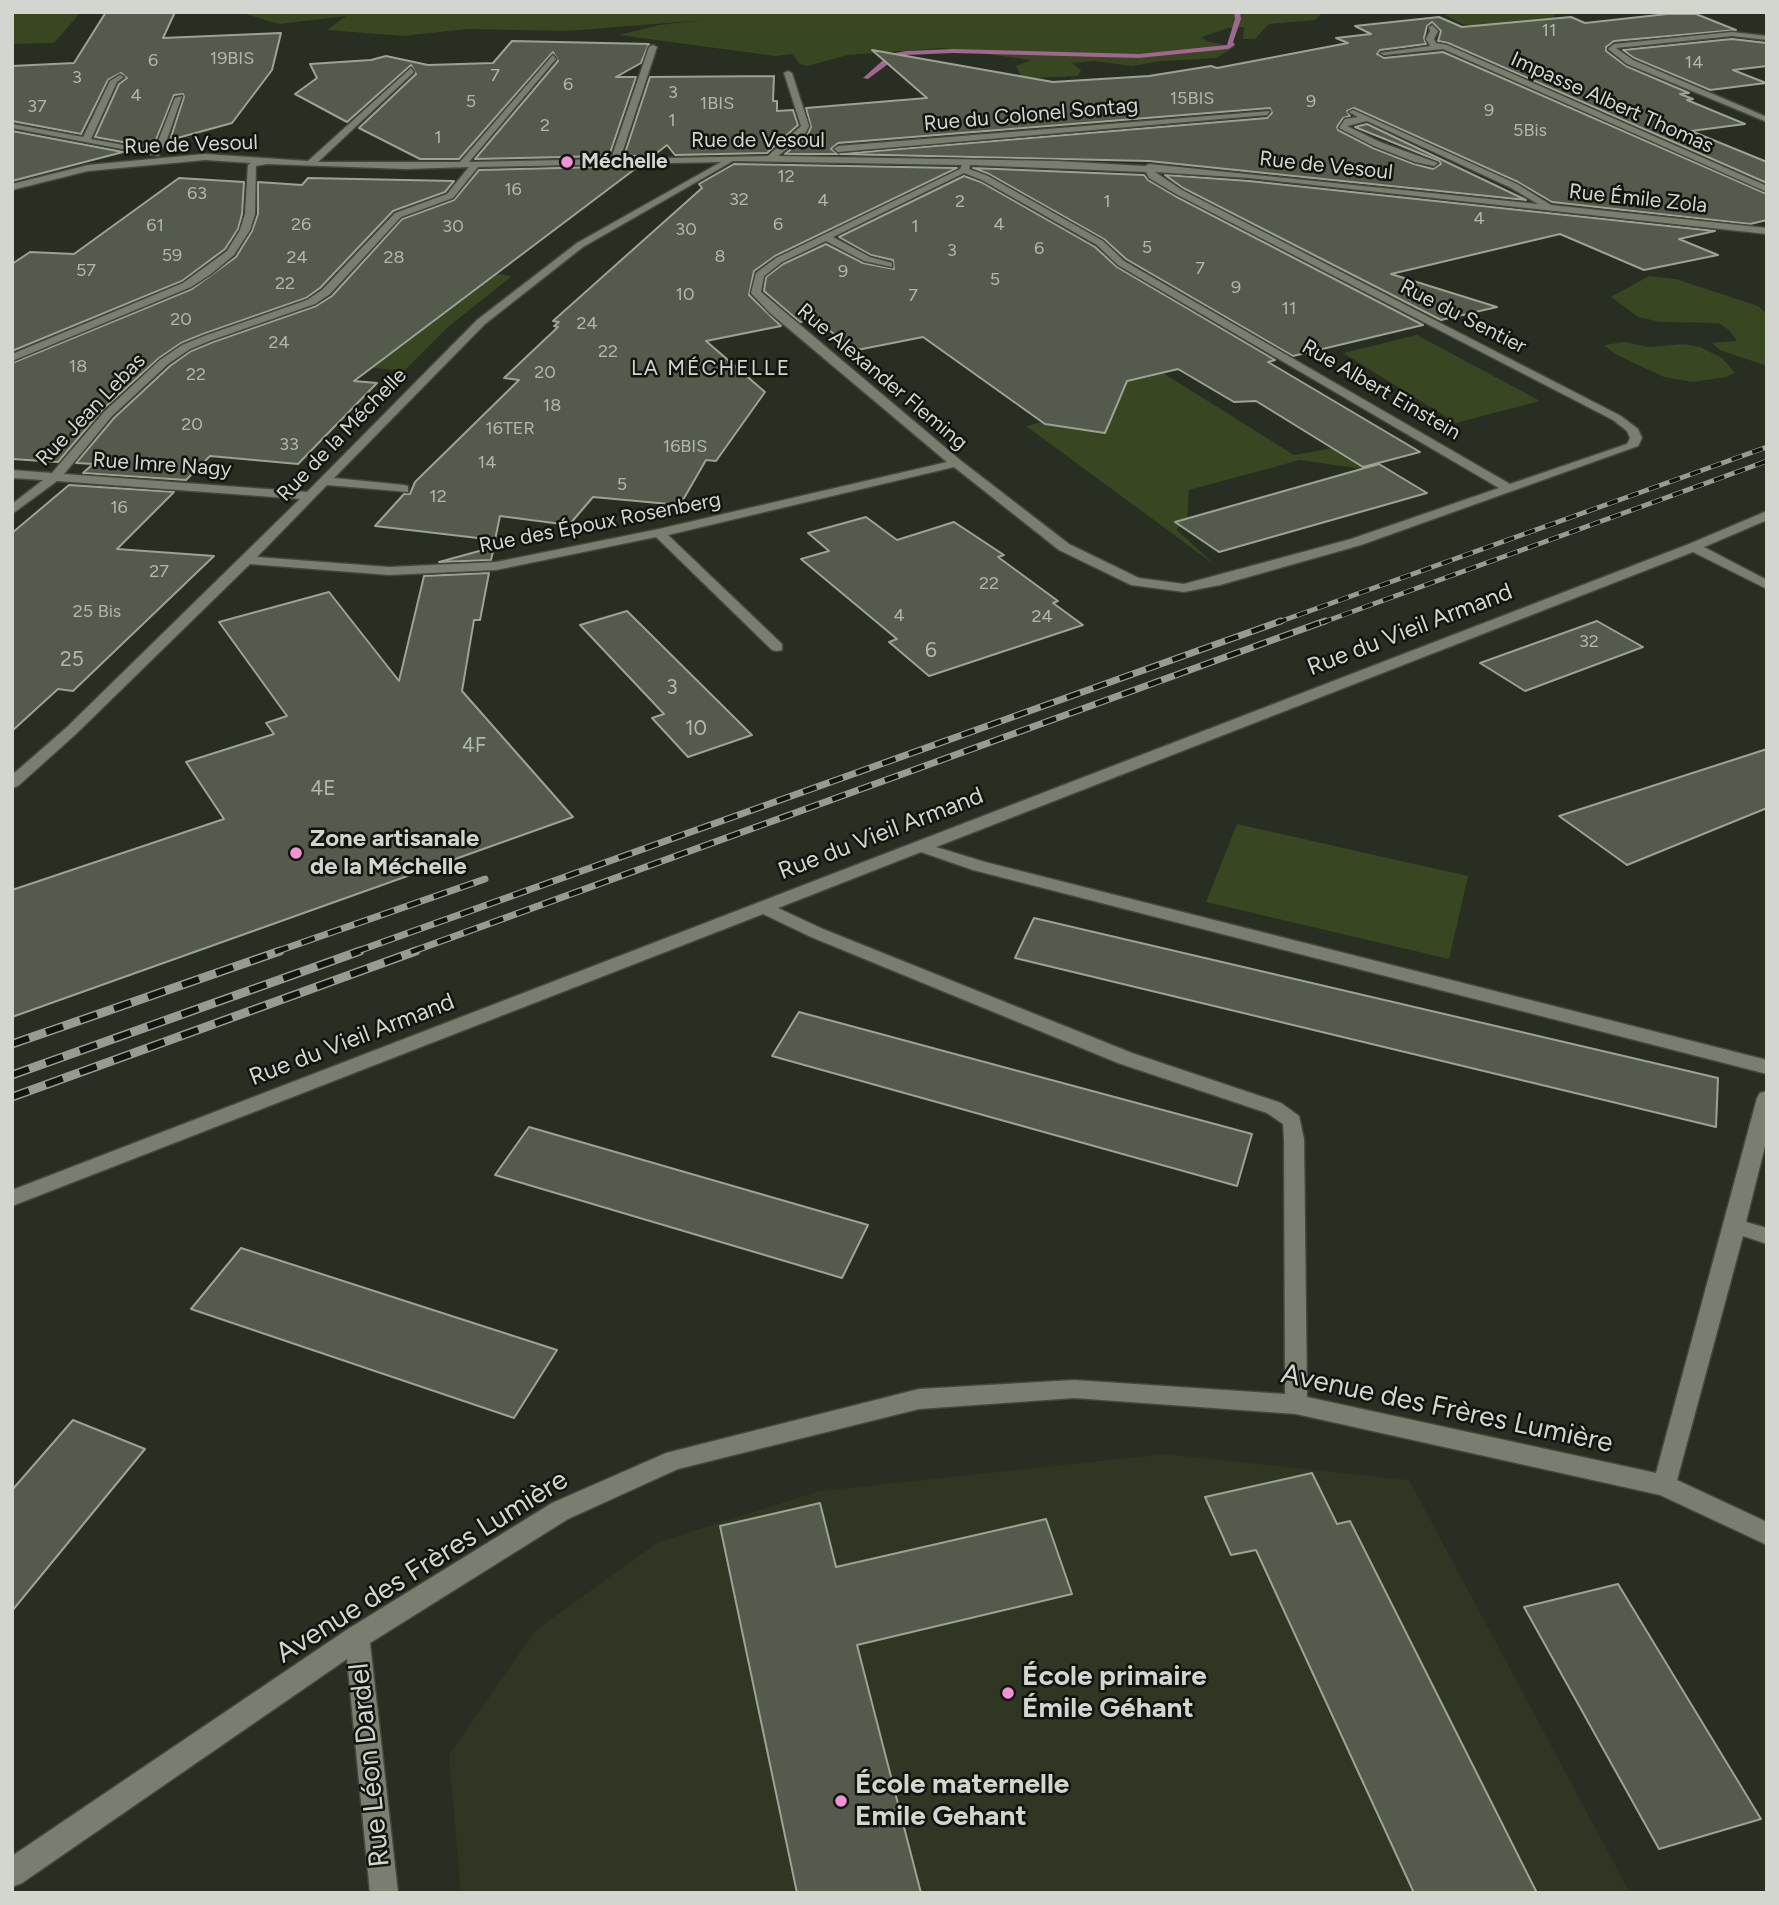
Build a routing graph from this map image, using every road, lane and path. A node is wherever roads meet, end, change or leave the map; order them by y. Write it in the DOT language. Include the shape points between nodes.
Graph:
graph roads {
  1 [pos="1432,27"];
  2 [pos="1767,38"];
  3 [pos="653,47"];
  4 [pos="1444,47"];
  5 [pos="553,57"];
  6 [pos="1402,61"];
  7 [pos="411,70"];
  8 [pos="788,73"];
  9 [pos="120,77"];
  10 [pos="179,99"];
  11 [pos="1353,112"];
  12 [pos="1267,113"];
  13 [pos="1367,119"];
  14 [pos="1767,120"];
  15 [pos="12,126"];
  16 [pos="86,140"];
  17 [pos="152,153"];
  18 [pos="733,158"];
  19 [pos="770,158"];
  20 [pos="805,158"];
  21 [pos="274,160"];
  22 [pos="615,161"];
  23 [pos="163,163"];
  24 [pos="1434,163"];
  25 [pos="310,164"];
  26 [pos="252,165"];
  27 [pos="462,165"];
  28 [pos="475,165"];
  29 [pos="966,166"];
  30 [pos="1149,167"];
  31 [pos="12,187"];
  32 [pos="1767,189"];
  33 [pos="12,194"];
  34 [pos="1504,203"];
  35 [pos="1550,207"];
  36 [pos="1767,230"];
  37 [pos="826,237"];
  38 [pos="888,265"];
  39 [pos="12,358"];
  40 [pos="956,463"];
  41 [pos="12,474"];
  42 [pos="55,477"];
  43 [pos="323,481"];
  44 [pos="404,489"];
  45 [pos="1510,489"];
  46 [pos="309,496"];
  47 [pos="12,510"];
  48 [pos="1767,515"];
  49 [pos="659,533"];
  50 [pos="1694,547"];
  51 [pos="247,560"];
  52 [pos="1767,585"];
  53 [pos="777,647"];
  54 [pos="12,783"];
  55 [pos="918,846"];
  56 [pos="762,906"];
  57 [pos="1767,1067"];
  58 [pos="1767,1098"];
  59 [pos="12,1198"];
  60 [pos="1735,1226"];
  61 [pos="1767,1236"];
  62 [pos="1296,1404"];
  63 [pos="1664,1485"];
  64 [pos="1767,1534"];
  65 [pos="356,1637"];
  66 [pos="12,1873"];
  67 [pos="384,1893"];
  1 -- 4 [label="street, Impasse Albert Thomas" via="1433,45"];
  2 -- 14 [label="street" via="1732,34 1612,49 1630,62"];
  3 -- 22 [label="street"];
  4 -- 6 [label="street, Impasse Albert Thomas" via="1384,53"];
  4 -- 32 [label="street, Impasse Albert Thomas"];
  5 -- 27 [label="street"];
  7 -- 25 [label="street"];
  8 -- 19 [label="street" via="805,126"];
  9 -- 16 [label="street"];
  10 -- 17 [label="street" via="161,145"];
  11 -- 13 [label="street"];
  12 -- 20 [label="street, Rue du Colonel Sontag" via="816,150 807,152"];
  13 -- 24 [label="street" via="1342,126 1387,148"];
  13 -- 35 [label="street" via="1529,193"];
  15 -- 16 [label="street"];
  16 -- 17 [label="street"];
  17 -- 23 [label="street"];
  18 -- 19 [label="street, Rue de Vesoul"];
  18 -- 22 [label="street, Rue de Vesoul"];
  18 -- 43 [label="street, Rue de la Méchelle" via="580,245 481,322"];
  19 -- 20 [label="street, Rue de Vesoul"];
  20 -- 29 [label="street, Rue de Vesoul"];
  21 -- 23 [label="street, Rue de Vesoul" via="218,157"];
  21 -- 25 [label="street, Rue de Vesoul"];
  21 -- 26 [label="street"];
  22 -- 28 [label="street, Rue de Vesoul"];
  23 -- 26 [label="street"];
  23 -- 31 [label="street, Rue de Vesoul" via="88,168"];
  23 -- 33 [label="street"];
  25 -- 26 [label="street"];
  25 -- 27 [label="street, Rue de Vesoul"];
  26 -- 39 [label="street" via="245,230 231,253 208,272"];
  27 -- 28 [label="street, Rue de Vesoul"];
  28 -- 42 [label="street, Rue Jean Lebas" via="450,196 398,215 326,292 311,302 208,338 164,362 108,414"];
  29 -- 30 [label="street, Rue de Vesoul"];
  29 -- 37 [label="street, Rue Alexander Fleming"];
  29 -- 45 [label="street, Rue Albert Einstein" via="1100,243 1121,263"];
  30 -- 34 [label="street, Rue de Vesoul"];
  30 -- 45 [label="street, Rue du Sentier" via="1152,176 1170,187 1632,429 1636,438 1632,446"];
  34 -- 35 [label="street, Rue Émile Zola"];
  35 -- 36 [label="street, Rue Émile Zola"];
  37 -- 38 [label="street"];
  37 -- 40 [label="street, Rue Alexander Fleming" via="759,275 757,293"];
  40 -- 45 [label="street, Rue Alexander Fleming" via="1064,547 1136,582 1184,588 1356,541"];
  40 -- 49 [label="street, Rue des Époux Rosenberg"];
  41 -- 42 [label="street, Rue Imre Nagy"];
  42 -- 46 [label="street, Rue Imre Nagy"];
  42 -- 47 [label="street, Rue Jean Lebas"];
  43 -- 44 [label="street"];
  43 -- 46 [label="street, Rue de la Méchelle"];
  46 -- 51 [label="street, Rue de la Méchelle"];
  48 -- 50 [label="street, Rue du Vieil Armand"];
  49 -- 51 [label="street, Rue des Époux Rosenberg" via="534,560 455,569 389,571"];
  49 -- 53 [label="street"];
  50 -- 52 [label="street"];
  50 -- 55 [label="street, Rue du Vieil Armand"];
  51 -- 54 [label="street, Rue de la Méchelle"];
  55 -- 56 [label="street, Rue du Vieil Armand"];
  55 -- 57 [label="street" via="979,866"];
  56 -- 59 [label="street, Rue du Vieil Armand"];
  56 -- 62 [label="street" via="817,933 1125,1058 1274,1108 1292,1121"];
  58 -- 60 [label="street"];
  60 -- 61 [label="street"];
  60 -- 63 [label="street"];
  62 -- 63 [label="street, Avenue des Frères Lumière"];
  62 -- 65 [label="street, Avenue des Frères Lumière" via="1074,1389 919,1399 798,1428 674,1460 560,1511"];
  63 -- 64 [label="street, Avenue des Frères Lumière"];
  65 -- 66 [label="street, Avenue des Frères Lumière"];
  65 -- 67 [label="street, Rue Léon Dardel"];
}
